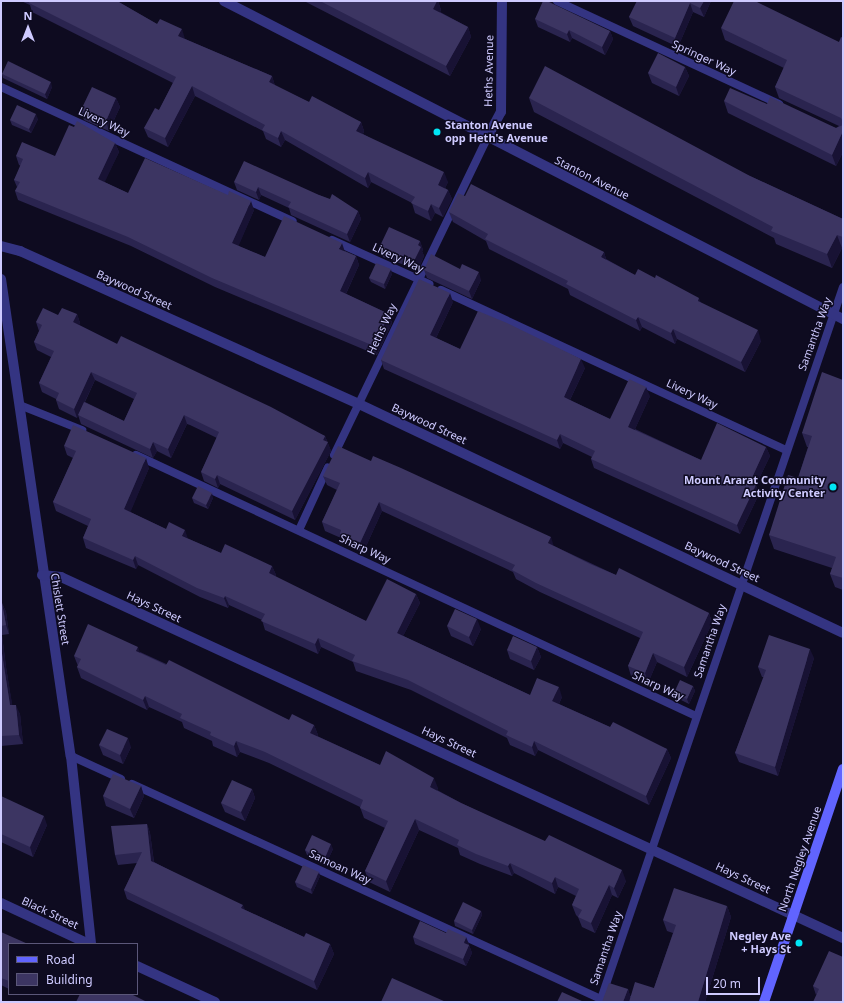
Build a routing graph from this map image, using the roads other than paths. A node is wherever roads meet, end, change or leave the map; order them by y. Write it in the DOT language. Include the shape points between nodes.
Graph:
graph roads {
  1 [pos="224,1"];
  2 [pos="502,1"];
  3 [pos="557,1"];
  4 [pos="1,87"];
  5 [pos="786,108"];
  6 [pos="487,138"];
  7 [pos="302,226"];
  8 [pos="324,236"];
  9 [pos="1,246"];
  10 [pos="1,279"];
  11 [pos="417,279"];
  12 [pos="843,287"];
  13 [pos="833,314"];
  14 [pos="843,318"];
  15 [pos="359,404"];
  16 [pos="22,406"];
  17 [pos="88,433"];
  18 [pos="125,450"];
  19 [pos="786,450"];
  20 [pos="299,530"];
  21 [pos="42,575"];
  22 [pos="741,584"];
  23 [pos="843,633"];
  24 [pos="696,716"];
  25 [pos="71,756"];
  26 [pos="843,769"];
  27 [pos="652,848"];
  28 [pos="1,903"];
  29 [pos="794,915"];
  30 [pos="843,938"];
  31 [pos="88,943"];
  32 [pos="90,943"];
  33 [pos="138,966"];
  34 [pos="600,1000"];
  35 [pos="214,1002"];
  36 [pos="764,1002"];
  1 -- 6 [label="street, Stanton Avenue"];
  2 -- 6 [label="street, Heths Avenue" via="501,112"];
  3 -- 5 [label="lane, Springer Way"];
  4 -- 7 [label="lane, Livery Way"];
  6 -- 11 [label="lane, Heths Way"];
  6 -- 13 [label="street, Stanton Avenue"];
  8 -- 11 [label="lane, Livery Way"];
  9 -- 15 [label="street, Baywood Street" via="20,251"];
  10 -- 16 [label="street, Chislett Street"];
  11 -- 15 [label="lane, Heths Way"];
  11 -- 19 [label="lane, Livery Way"];
  12 -- 13 [label="lane, Samantha Way"];
  13 -- 14 [label="street, Stanton Avenue"];
  13 -- 19 [label="lane, Samantha Way"];
  15 -- 20 [label="lane, Heths Way"];
  15 -- 22 [label="street, Baywood Street"];
  16 -- 17 [label="lane"];
  16 -- 21 [label="street, Chislett Street"];
  18 -- 20 [label="lane, Sharp Way"];
  19 -- 22 [label="lane, Samantha Way"];
  20 -- 24 [label="lane, Sharp Way"];
  21 -- 25 [label="street, Chislett Street"];
  21 -- 27 [label="street, Hays Street" via="61,577"];
  22 -- 23 [label="street, Baywood Street"];
  22 -- 24 [label="lane, Samantha Way"];
  24 -- 27 [label="lane, Samantha Way"];
  25 -- 32 [label="street, Chislett Street"];
  25 -- 34 [label="lane, Samoan Way"];
  26 -- 29 [label="main road, North Negley Avenue"];
  27 -- 29 [label="street, Hays Street"];
  27 -- 34 [label="lane, Samantha Way"];
  28 -- 31 [label="street, Black Street"];
  29 -- 30 [label="street, Hays Street"];
  29 -- 36 [label="main road, North Negley Avenue"];
  33 -- 35 [label="street"];
}
